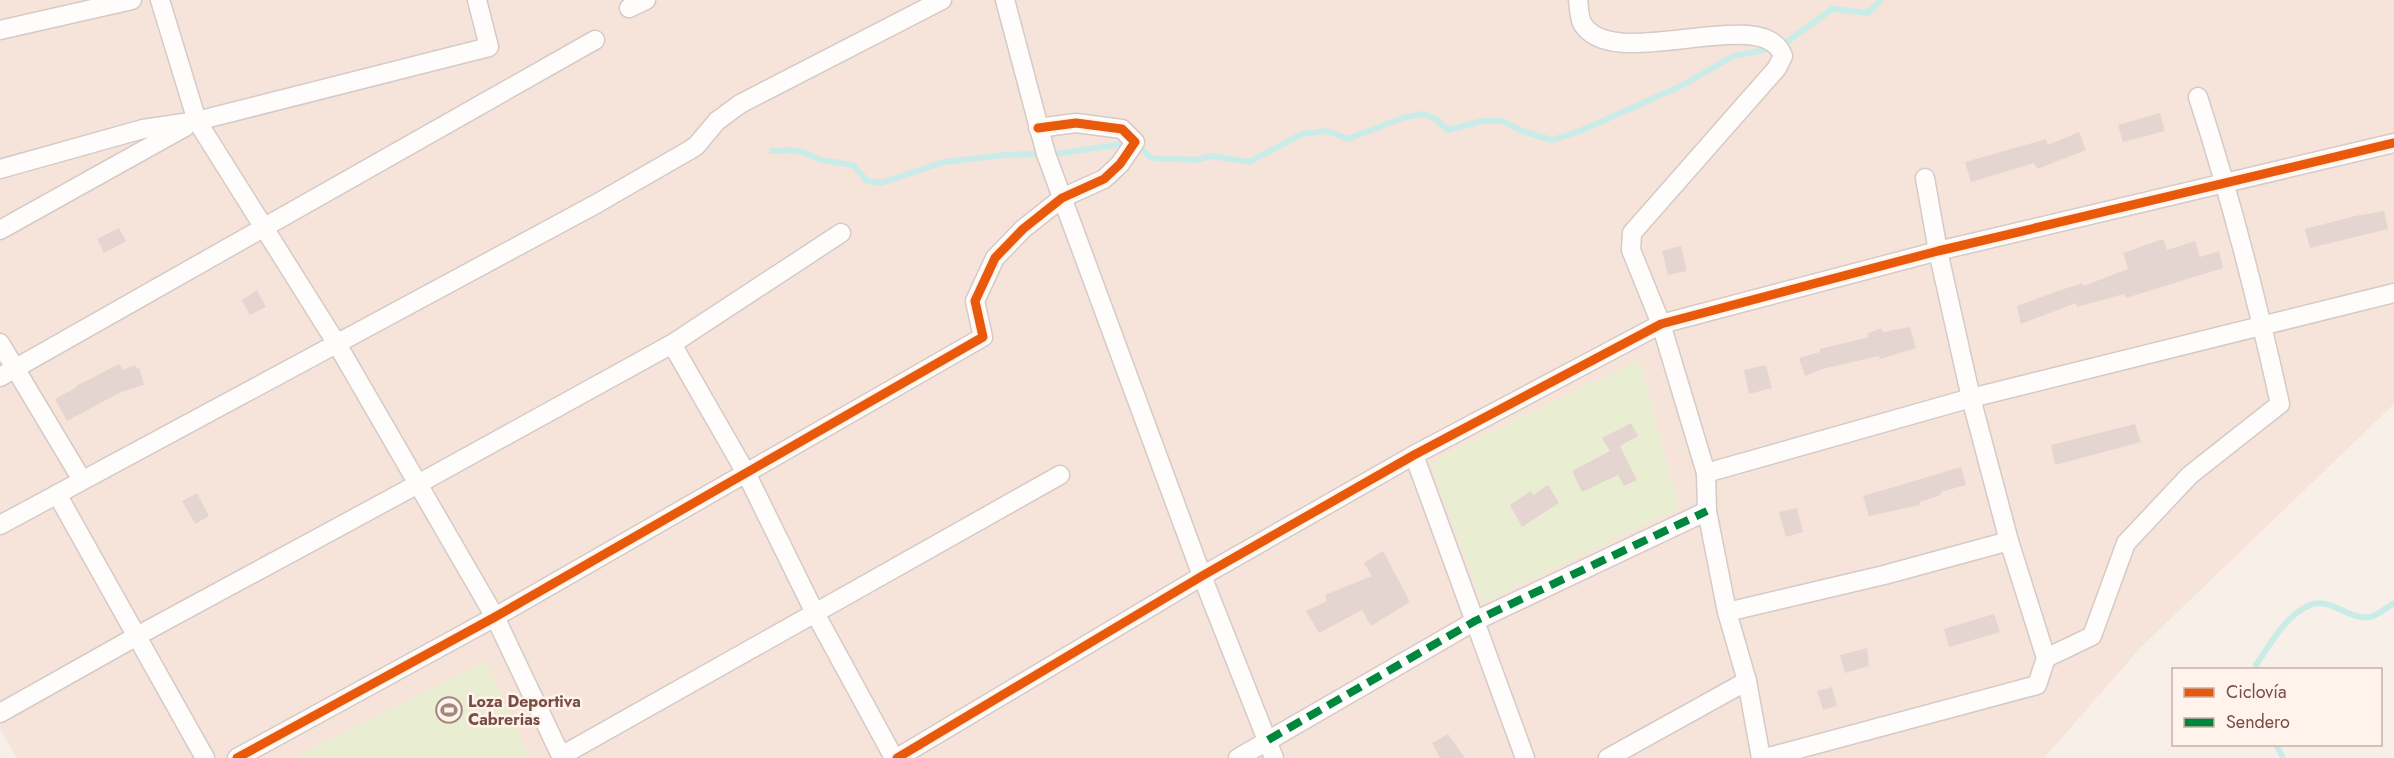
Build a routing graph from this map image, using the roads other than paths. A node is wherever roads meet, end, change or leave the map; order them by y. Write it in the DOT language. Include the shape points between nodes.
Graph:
graph roads {
  1 [pos="132,0"];
  2 [pos="160,0"];
  3 [pos="477,0"];
  4 [pos="942,0"];
  5 [pos="1005,0"];
  6 [pos="1578,0"];
  7 [pos="0,30"];
  8 [pos="595,40"];
  9 [pos="2198,97"];
  10 [pos="197,121"];
  11 [pos="1038,128"];
  12 [pos="2394,143"];
  13 [pos="0,169"];
  14 [pos="1925,177"];
  15 [pos="2226,182"];
  16 [pos="1062,198"];
  17 [pos="265,229"];
  18 [pos="0,230"];
  19 [pos="841,233"];
  20 [pos="1938,251"];
  21 [pos="2394,293"];
  22 [pos="1661,324"];
  23 [pos="2263,326"];
  24 [pos="0,343"];
  25 [pos="337,344"];
  26 [pos="672,344"];
  27 [pos="8,373"];
  28 [pos="1971,398"];
  29 [pos="1414,455"];
  30 [pos="746,473"];
  31 [pos="1706,473"];
  32 [pos="1060,475"];
  33 [pos="82,480"];
  34 [pos="418,484"];
  35 [pos="57,494"];
  36 [pos="1707,511"];
  37 [pos="0,525"];
  38 [pos="2009,541"];
  39 [pos="1202,576"];
  40 [pos="1727,612"];
  41 [pos="815,613"];
  42 [pos="495,617"];
  43 [pos="1475,621"];
  44 [pos="137,636"];
  45 [pos="2046,658"];
  46 [pos="1747,681"];
  47 [pos="0,713"];
  48 [pos="1268,740"];
  49 [pos="561,757"];
  50 [pos="205,758"];
  51 [pos="237,758"];
  52 [pos="895,758"];
  53 [pos="1238,758"];
  54 [pos="1274,758"];
  55 [pos="1525,758"];
  56 [pos="1608,758"];
  57 [pos="1763,758"];
  1 -- 7 [label="street"];
  2 -- 10 [label="street"];
  3 -- 10 [label="street" via="489,47"];
  4 -- 25 [label="street" via="740,104 688,151"];
  5 -- 11 [label="street"];
  6 -- 22 [label="street" via="1581,22 1607,41 1659,42 1740,34 1764,37 1780,47 1783,56 1777,68 1632,233 1630,250"];
  8 -- 17 [label="street"];
  9 -- 15 [label="street"];
  10 -- 13 [label="street" via="143,129"];
  10 -- 17 [label="street"];
  10 -- 18 [label="street"];
  11 -- 16 [label="street"];
  11 -- 16 [label="street" via="1076,123 1122,129 1135,142 1104,180"];
  12 -- 15 [label="street"];
  14 -- 20 [label="street"];
  15 -- 20 [label="street"];
  15 -- 23 [label="street"];
  16 -- 30 [label="street" via="995,258 975,301 983,337"];
  16 -- 39 [label="street"];
  17 -- 25 [label="street"];
  17 -- 27 [label="street"];
  19 -- 26 [label="street"];
  20 -- 22 [label="street"];
  20 -- 28 [label="street"];
  21 -- 23 [label="street"];
  22 -- 29 [label="street"];
  22 -- 31 [label="street"];
  23 -- 28 [label="street"];
  23 -- 45 [label="street" via="2280,404 2190,475 2126,543 2092,636"];
  24 -- 27 [label="street"];
  25 -- 33 [label="street"];
  25 -- 34 [label="street"];
  26 -- 30 [label="street"];
  26 -- 34 [label="street"];
  27 -- 33 [label="street"];
  28 -- 31 [label="street"];
  28 -- 38 [label="street"];
  29 -- 39 [label="street"];
  29 -- 43 [label="street"];
  30 -- 41 [label="street"];
  30 -- 42 [label="street"];
  31 -- 36 [label="street"];
  32 -- 41 [label="street"];
  33 -- 35 [label="street"];
  34 -- 42 [label="street"];
  34 -- 44 [label="street"];
  35 -- 37 [label="street"];
  35 -- 44 [label="street"];
  36 -- 40 [label="street"];
  36 -- 43 [label="street"];
  38 -- 40 [label="street"];
  38 -- 45 [label="street"];
  39 -- 48 [label="street"];
  39 -- 52 [label="street"];
  40 -- 46 [label="street"];
  41 -- 49 [label="street"];
  41 -- 52 [label="street"];
  42 -- 49 [label="street"];
  42 -- 51 [label="street"];
  43 -- 48 [label="street"];
  43 -- 55 [label="street"];
  44 -- 47 [label="street"];
  44 -- 50 [label="street"];
  45 -- 57 [label="street" via="2037,685"];
  46 -- 56 [label="street"];
  46 -- 57 [label="street"];
  48 -- 53 [label="street"];
  48 -- 54 [label="street"];
}
